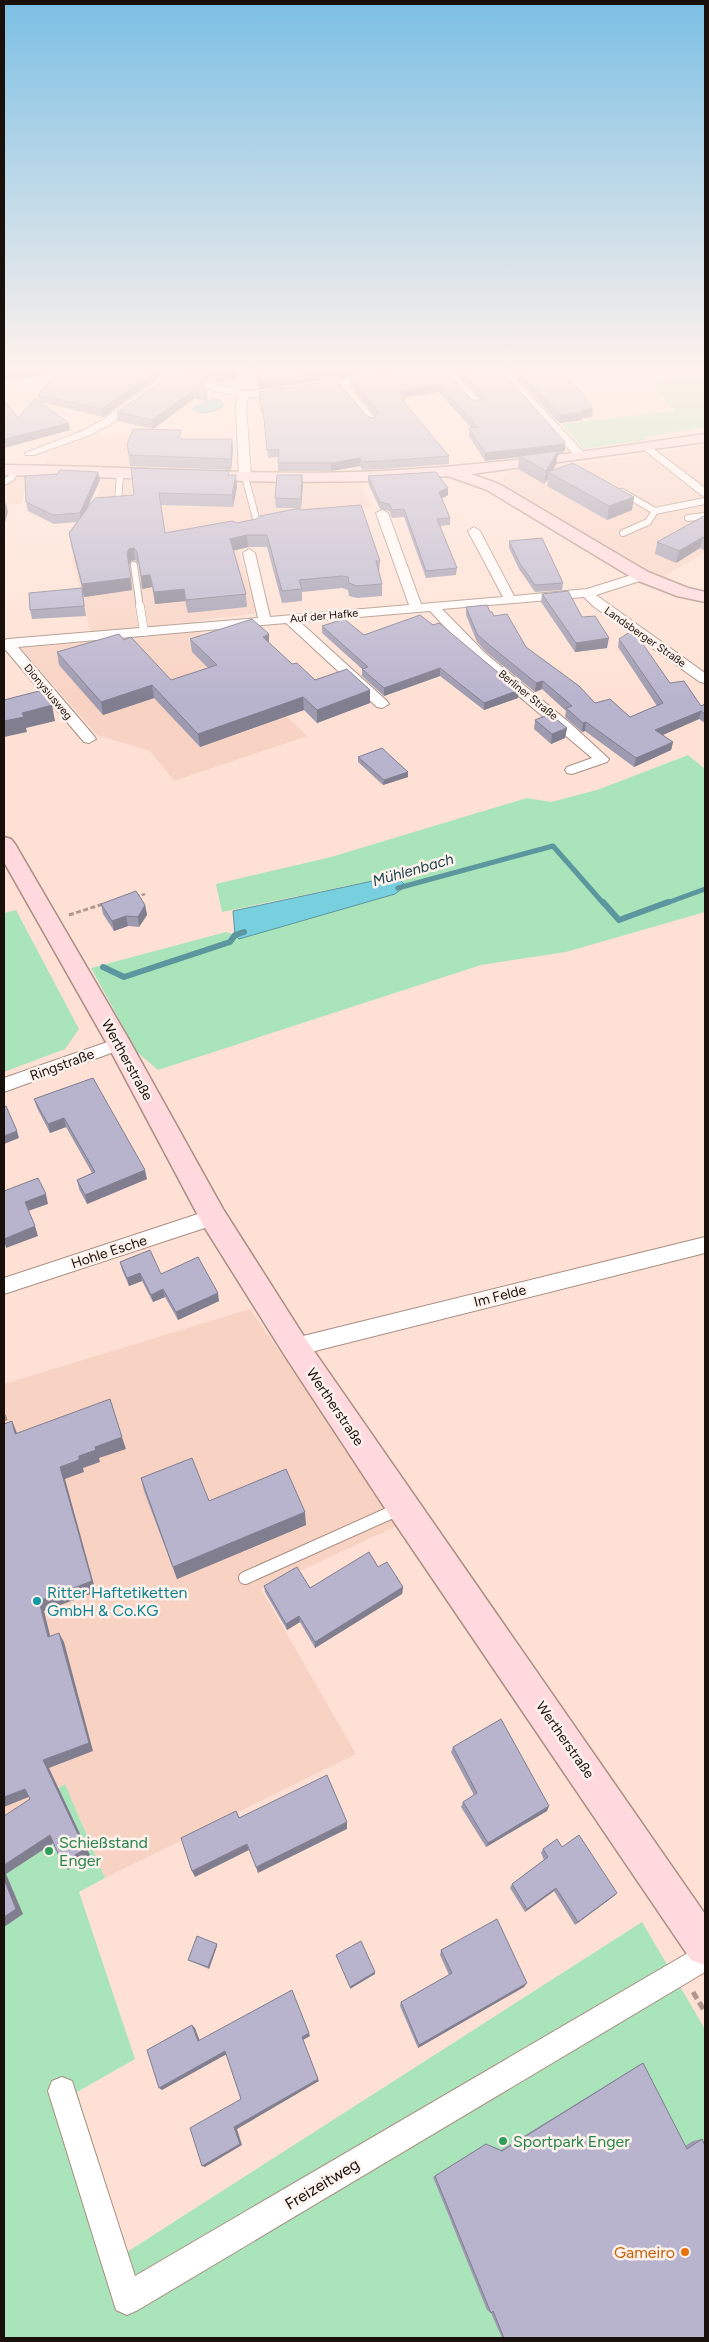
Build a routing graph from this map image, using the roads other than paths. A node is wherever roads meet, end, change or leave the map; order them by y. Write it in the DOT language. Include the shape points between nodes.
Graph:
graph roads {
  1 [pos="119,481"];
  2 [pos="247,481"];
  3 [pos="477,481"];
  4 [pos="490,481"];
  5 [pos="690,481"];
  6 [pos="493,487"];
  7 [pos="614,488"];
  8 [pos="705,493"];
  9 [pos="705,502"];
  10 [pos="118,503"];
  11 [pos="655,512"];
  12 [pos="382,513"];
  13 [pos="705,516"];
  14 [pos="688,518"];
  15 [pos="244,529"];
  16 [pos="474,531"];
  17 [pos="623,533"];
  18 [pos="249,553"];
  19 [pos="134,565"];
  20 [pos="637,577"];
  21 [pos="587,593"];
  22 [pos="705,597"];
  23 [pos="510,599"];
  24 [pos="434,606"];
  25 [pos="416,608"];
  26 [pos="289,619"];
  27 [pos="265,620"];
  28 [pos="144,632"];
  29 [pos="6,643"];
  30 [pos="705,680"];
  31 [pos="382,704"];
  32 [pos="89,739"];
  33 [pos="572,770"];
  34 [pos="4,844"];
  35 [pos="120,1044"];
  36 [pos="4,1086"];
  37 [pos="214,1217"];
  38 [pos="705,1245"];
  39 [pos="4,1286"];
  40 [pos="295,1347"];
  41 [pos="403,1508"];
  42 [pos="245,1578"];
  43 [pos="705,1946"];
  44 [pos="705,1957"];
  45 [pos="62,2090"];
  1 -- 10 [label="lane"];
  2 -- 15 [label="lane" via="257,522 256,526"];
  3 -- 6 [label="main road"];
  4 -- 6 [label="main road"];
  5 -- 8 [label="street"];
  6 -- 20 [label="main road"];
  7 -- 11 [label="lane"];
  9 -- 11 [label="lane"];
  11 -- 17 [label="lane" via="648,522"];
  12 -- 25 [label="street"];
  13 -- 14 [label="lane"];
  16 -- 23 [label="street"];
  18 -- 27 [label="street"];
  19 -- 28 [label="lane"];
  20 -- 21 [label="street, Auf der Hafke"];
  20 -- 22 [label="main road"];
  21 -- 23 [label="street, Auf der Hafke"];
  21 -- 30 [label="street, Landsberger Straße"];
  23 -- 24 [label="street, Auf der Hafke"];
  24 -- 25 [label="street, Auf der Hafke"];
  24 -- 33 [label="street, Berliner Straße" via="437,613 480,656 602,759"];
  25 -- 26 [label="street, Auf der Hafke"];
  26 -- 27 [label="street, Auf der Hafke"];
  26 -- 31 [label="street"];
  27 -- 28 [label="street, Auf der Hafke"];
  28 -- 29 [label="street, Auf der Hafke"];
  29 -- 32 [label="street, Dionysiusweg"];
  34 -- 35 [label="main road, Wertherstraße"];
  35 -- 36 [label="street, Ringstraße"];
  35 -- 37 [label="main road, Wertherstraße"];
  37 -- 39 [label="street, Hohle Esche"];
  37 -- 40 [label="main road, Wertherstraße"];
  38 -- 40 [label="street, Im Felde"];
  40 -- 41 [label="main road, Wertherstraße"];
  41 -- 42 [label="lane"];
  41 -- 43 [label="main road, Wertherstraße"];
  44 -- 45 [label="street, Freizeitweg" via="127,2299"];
}
